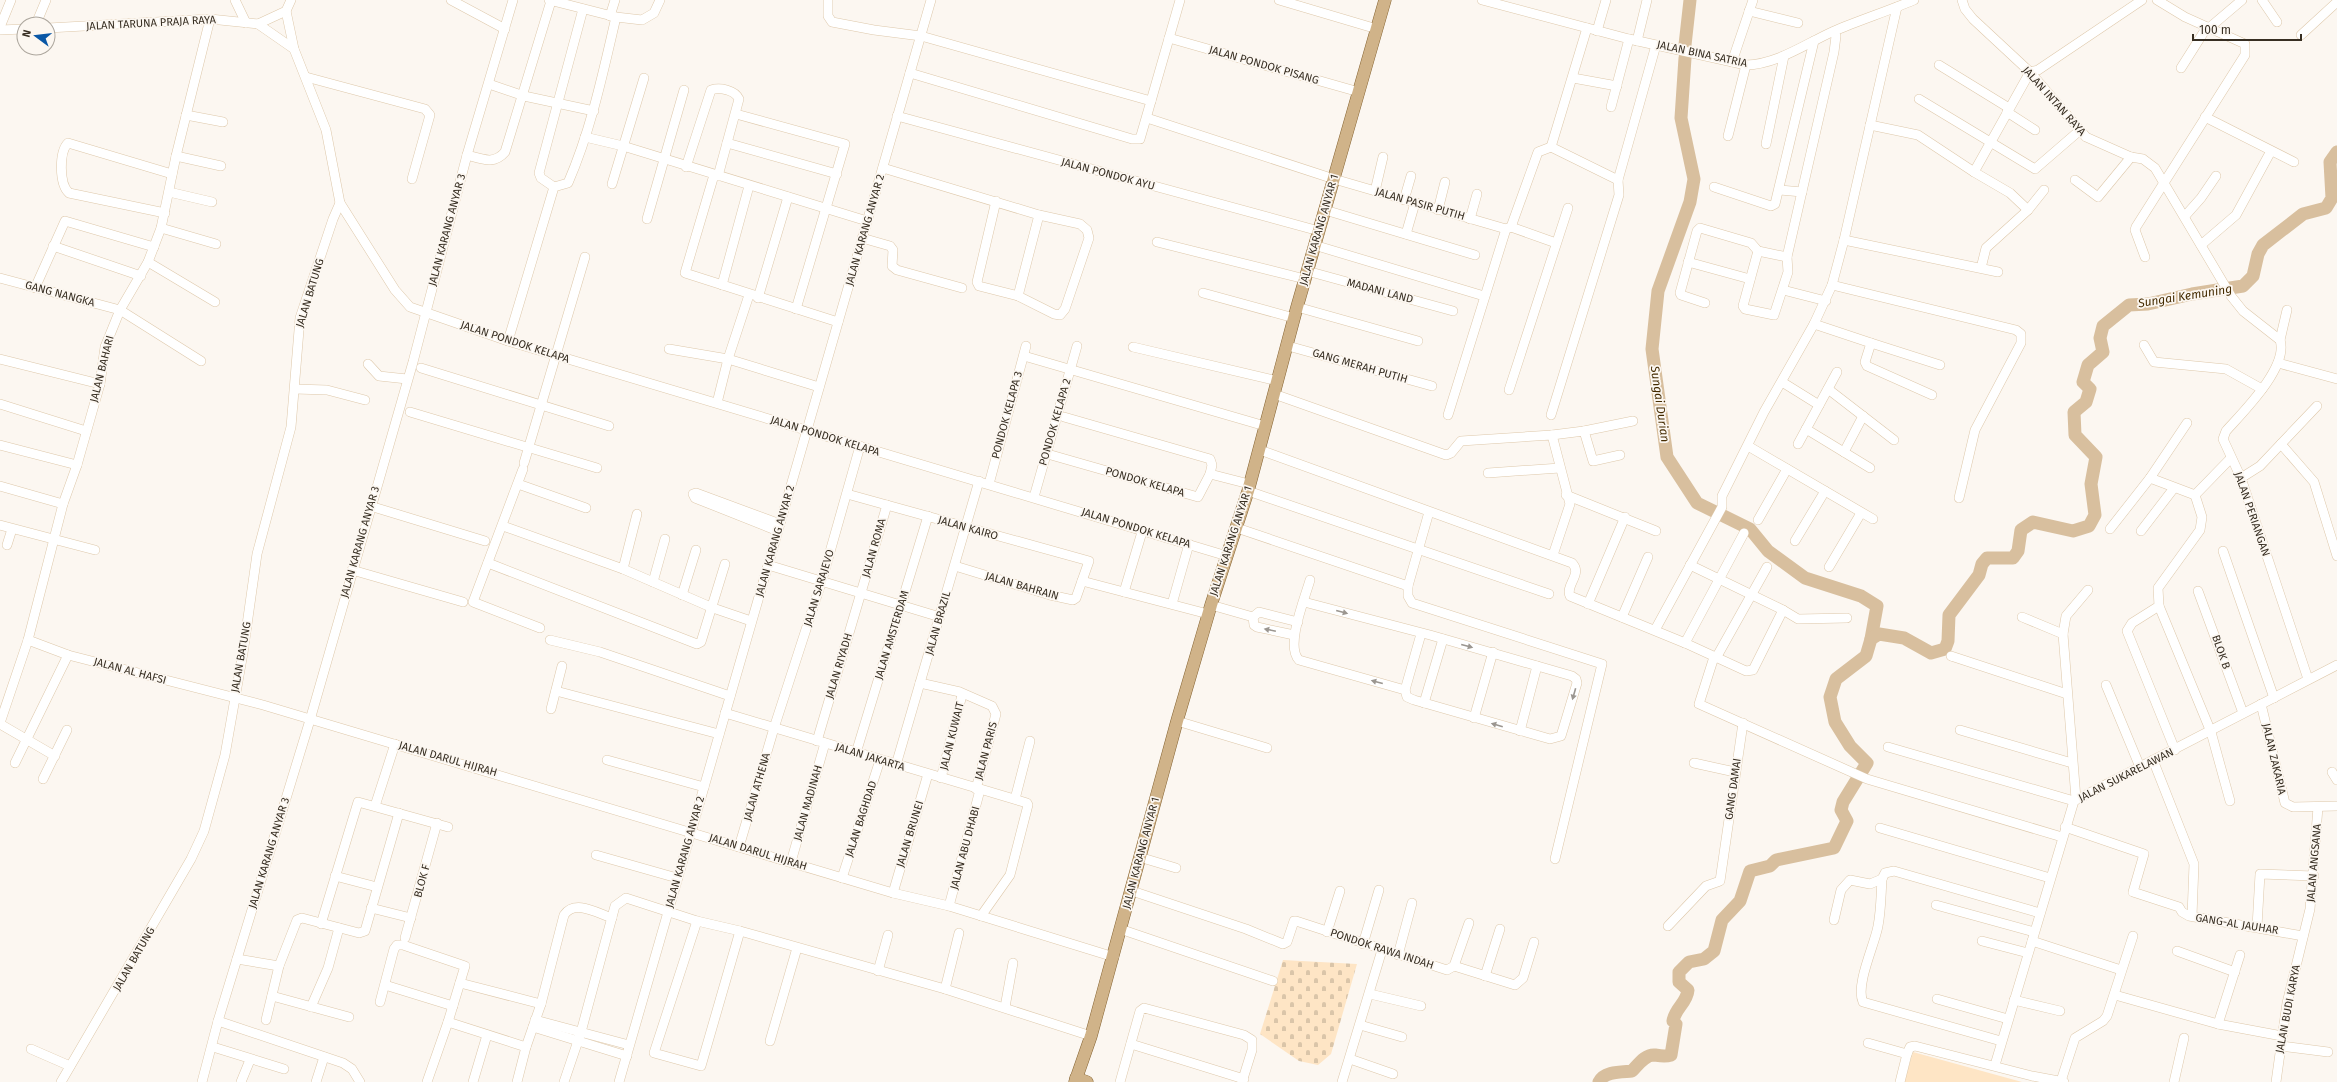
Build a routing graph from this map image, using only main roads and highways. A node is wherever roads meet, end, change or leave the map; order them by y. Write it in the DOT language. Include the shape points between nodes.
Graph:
graph roads {
  1 [pos="1385,0"];
  2 [pos="1079,1081"];
  1 -- 2 [label="main road, JALAN KARANG ANYAR 1" via="1314,245 1260,450 1209,609 1177,721"];
}
